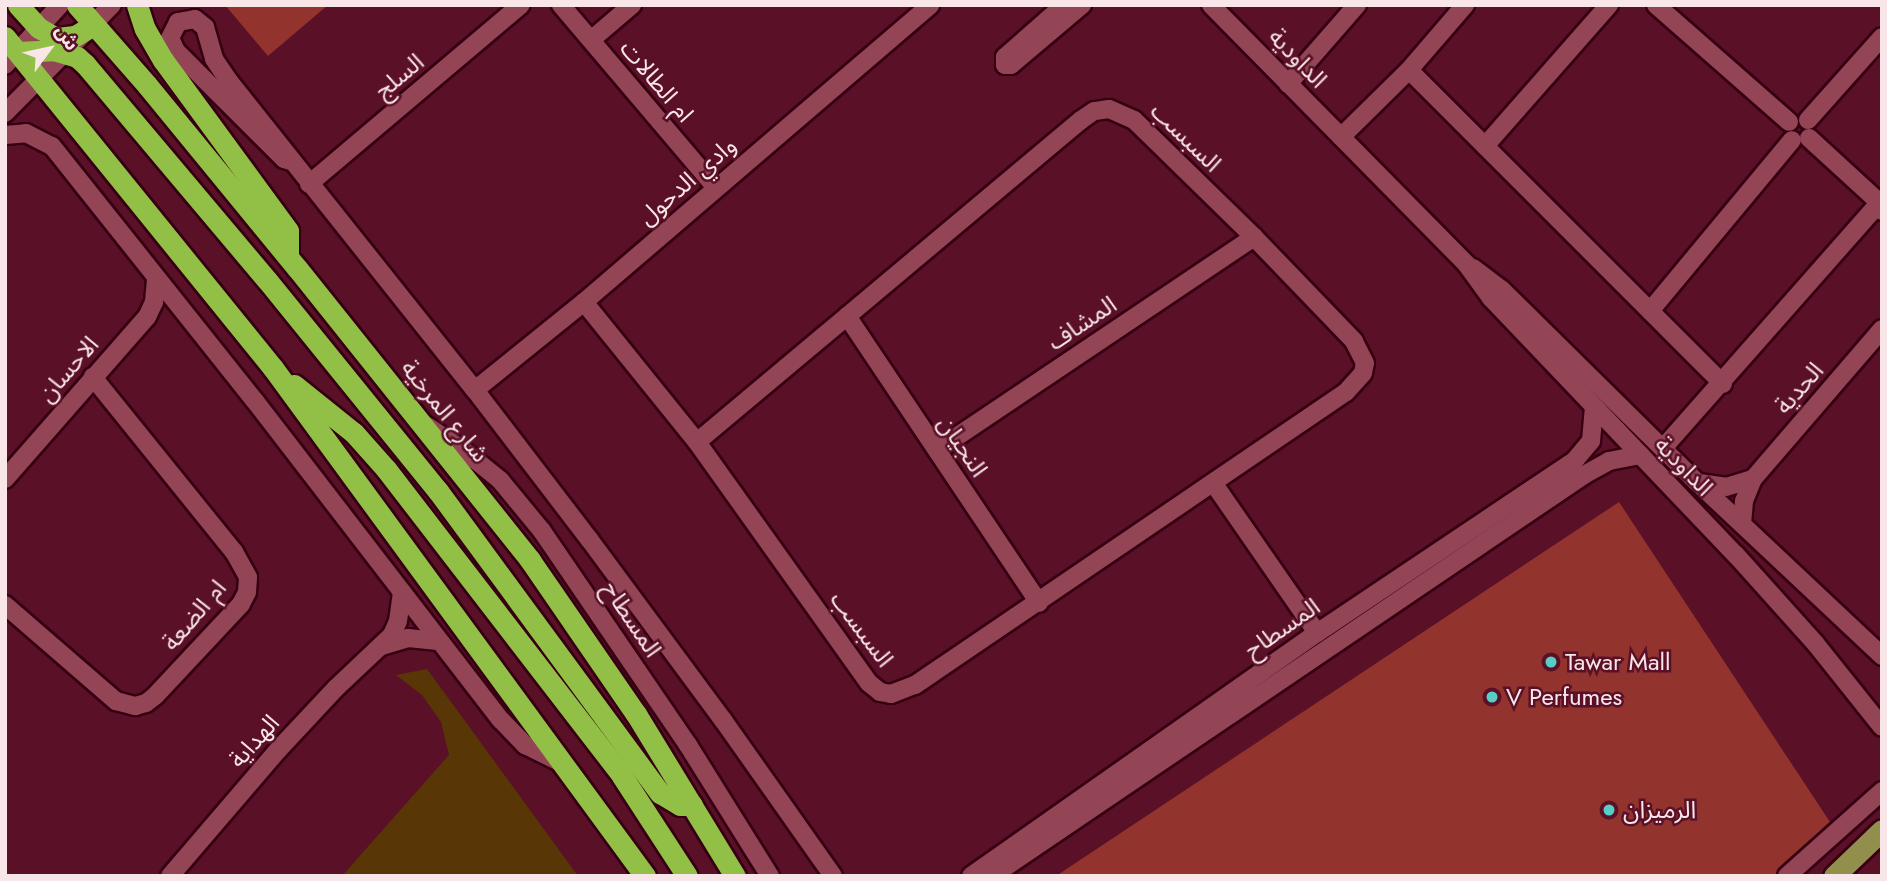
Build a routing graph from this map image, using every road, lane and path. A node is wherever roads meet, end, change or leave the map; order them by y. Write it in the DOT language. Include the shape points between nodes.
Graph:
graph roads {
  1 [pos="18,5"];
  2 [pos="60,5"];
  3 [pos="77,5"];
  4 [pos="112,5"];
  5 [pos="137,5"];
  6 [pos="521,5"];
  7 [pos="561,5"];
  8 [pos="632,5"];
  9 [pos="930,5"];
  10 [pos="1082,5"];
  11 [pos="1211,5"];
  12 [pos="1357,5"];
  13 [pos="1465,5"];
  14 [pos="1609,5"];
  15 [pos="1656,5"];
  16 [pos="1059,14"];
  17 [pos="93,25"];
  18 [pos="38,27"];
  19 [pos="1882,37"];
  20 [pos="591,40"];
  21 [pos="9,52"];
  22 [pos="65,52"];
  23 [pos="1409,70"];
  24 [pos="40,78"];
  25 [pos="1288,84"];
  26 [pos="5,113"];
  27 [pos="1803,133"];
  28 [pos="5,135"];
  29 [pos="1341,138"];
  30 [pos="1485,146"];
  31 [pos="291,161"];
  32 [pos="309,184"];
  33 [pos="716,188"];
  34 [pos="1881,204"];
  35 [pos="1254,237"];
  36 [pos="288,257"];
  37 [pos="1467,265"];
  38 [pos="156,278"];
  39 [pos="584,302"];
  40 [pos="180,310"];
  41 [pos="1650,311"];
  42 [pos="847,316"];
  43 [pos="141,323"];
  44 [pos="1882,329"];
  45 [pos="273,368"];
  46 [pos="93,377"];
  47 [pos="1723,384"];
  48 [pos="475,390"];
  49 [pos="1594,407"];
  50 [pos="420,422"];
  51 [pos="1644,428"];
  52 [pos="1618,433"];
  53 [pos="697,442"];
  54 [pos="1664,447"];
  55 [pos="937,450"];
  56 [pos="1583,453"];
  57 [pos="1640,456"];
  58 [pos="5,479"];
  59 [pos="1753,479"];
  60 [pos="1698,483"];
  61 [pos="1214,484"];
  62 [pos="1742,524"];
  63 [pos="402,592"];
  64 [pos="1039,603"];
  65 [pos="5,605"];
  66 [pos="1317,633"];
  67 [pos="438,641"];
  68 [pos="382,646"];
  69 [pos="1882,656"];
  70 [pos="1864,705"];
  71 [pos="1882,716"];
  72 [pos="1882,727"];
  73 [pos="566,765"];
  74 [pos="1882,791"];
  75 [pos="692,805"];
  76 [pos="1882,830"];
  77 [pos="170,876"];
  78 [pos="645,876"];
  79 [pos="687,876"];
  80 [pos="735,876"];
  81 [pos="770,876"];
  82 [pos="833,876"];
  83 [pos="971,876"];
  84 [pos="992,876"];
  85 [pos="1787,876"];
  86 [pos="1834,876"];
  1 -- 18 [label="highway"];
  2 -- 18 [label="street"];
  3 -- 17 [label="highway, شارع المرخية"];
  4 -- 17 [label="street"];
  5 -- 36 [label="highway" via="163,60 288,231"];
  6 -- 32 [label="street, السلج"];
  7 -- 20 [label="street, ام الطالات"];
  8 -- 20 [label="street"];
  9 -- 33 [label="street, وادي الدحول"];
  10 -- 16 [label="street"];
  11 -- 25 [label="street, الداودية"];
  12 -- 25 [label="street"];
  13 -- 23 [label="street"];
  14 -- 30 [label="street"];
  15 -- 27 [label="street" via="1789,122 1786,130"];
  17 -- 18 [label="highway" via="63,38"];
  17 -- 22 [label="street"];
  17 -- 36 [label="highway, شارع المرخية"];
  18 -- 21 [label="street"];
  19 -- 27 [label="street"];
  20 -- 33 [label="street, ام الطالات"];
  21 -- 22 [label="highway"];
  21 -- 24 [label="highway"];
  22 -- 24 [label="street"];
  22 -- 75 [label="highway" via="85,64 120,105 438,491 660,793 680,805"];
  23 -- 29 [label="street"];
  23 -- 30 [label="street"];
  24 -- 26 [label="street"];
  24 -- 45 [label="highway"];
  25 -- 29 [label="street, الداودية"];
  27 -- 34 [label="street"];
  27 -- 41 [label="street"];
  28 -- 38 [label="street" via="26,133 52,146"];
  29 -- 37 [label="street, الداودية"];
  30 -- 41 [label="street"];
  31 -- 31 [label="street, شارع المرخية" via="220,69 205,27 195,19 178,23 170,38 176,51"];
  31 -- 32 [label="street, شارع المرخية"];
  32 -- 48 [label="street, شارع المرخية"];
  33 -- 39 [label="street, وادي الدحول"];
  34 -- 47 [label="street"];
  35 -- 42 [label="street, السبسب" via="1134,120 1108,108 1094,111"];
  35 -- 55 [label="street, المشاف"];
  35 -- 61 [label="street, السبسب" via="1354,341 1365,363 1363,373 1346,393"];
  36 -- 50 [label="highway, شارع المرخية"];
  37 -- 49 [label="street, الداودية" via="1478,283"];
  37 -- 51 [label="street, الداودية" via="1501,289"];
  38 -- 40 [label="street"];
  38 -- 43 [label="street, الاحسان" via="154,302"];
  39 -- 48 [label="street, وادي الدحول"];
  39 -- 53 [label="street, السبسب"];
  40 -- 43 [label="street, الاحسان"];
  40 -- 63 [label="street"];
  41 -- 47 [label="street"];
  42 -- 53 [label="street, السبسب"];
  42 -- 55 [label="street, النجيان"];
  43 -- 46 [label="street, الاحسان"];
  44 -- 59 [label="street, الحدية"];
  45 -- 73 [label="highway"];
  45 -- 79 [label="highway" via="354,433 386,469 622,776"];
  46 -- 58 [label="street, الاحسان"];
  46 -- 65 [label="street, ام الضعة" via="234,552 247,577 247,592 155,696 135,706 116,701"];
  47 -- 54 [label="street"];
  48 -- 82 [label="street, شارع المرخية" via="723,720"];
  49 -- 52 [label="street, الداودية"];
  49 -- 56 [label="street" via="1594,432"];
  50 -- 75 [label="highway, شارع المرخية" via="530,560"];
  50 -- 81 [label="street, المسطاح" via="500,480 542,531 688,745"];
  51 -- 52 [label="street, المسطاح"];
  51 -- 54 [label="street, الداودية"];
  52 -- 56 [label="street, المسطاح"];
  52 -- 57 [label="street, الداودية"];
  53 -- 64 [label="street, السبسب" via="869,683 880,692 891,694 915,685"];
  54 -- 60 [label="street, الداودية"];
  55 -- 64 [label="street, النجيان"];
  56 -- 66 [label="street, المسطاح"];
  57 -- 70 [label="street, الداودية" via="1745,565"];
  57 -- 84 [label="street, المسطاح" via="1609,461 1584,475"];
  59 -- 60 [label="street" via="1726,487"];
  59 -- 62 [label="street, الحدية" via="1744,501"];
  60 -- 62 [label="street, الداودية"];
  61 -- 64 [label="street, السبسب"];
  61 -- 66 [label="street"];
  62 -- 69 [label="street, الداودية"];
  63 -- 67 [label="street"];
  63 -- 68 [label="street, الهداية" via="398,621"];
  66 -- 83 [label="street, المسطاح"];
  67 -- 68 [label="street" via="408,638"];
  67 -- 73 [label="street" via="514,736 538,754"];
  68 -- 77 [label="street, الهداية" via="278,750"];
  70 -- 71 [label="street, الداودية"];
  70 -- 72 [label="street, الداودية"];
  73 -- 78 [label="highway"];
  74 -- 85 [label="street"];
  75 -- 80 [label="highway, شارع المرخية"];
  76 -- 86 [label="main road"];
}
